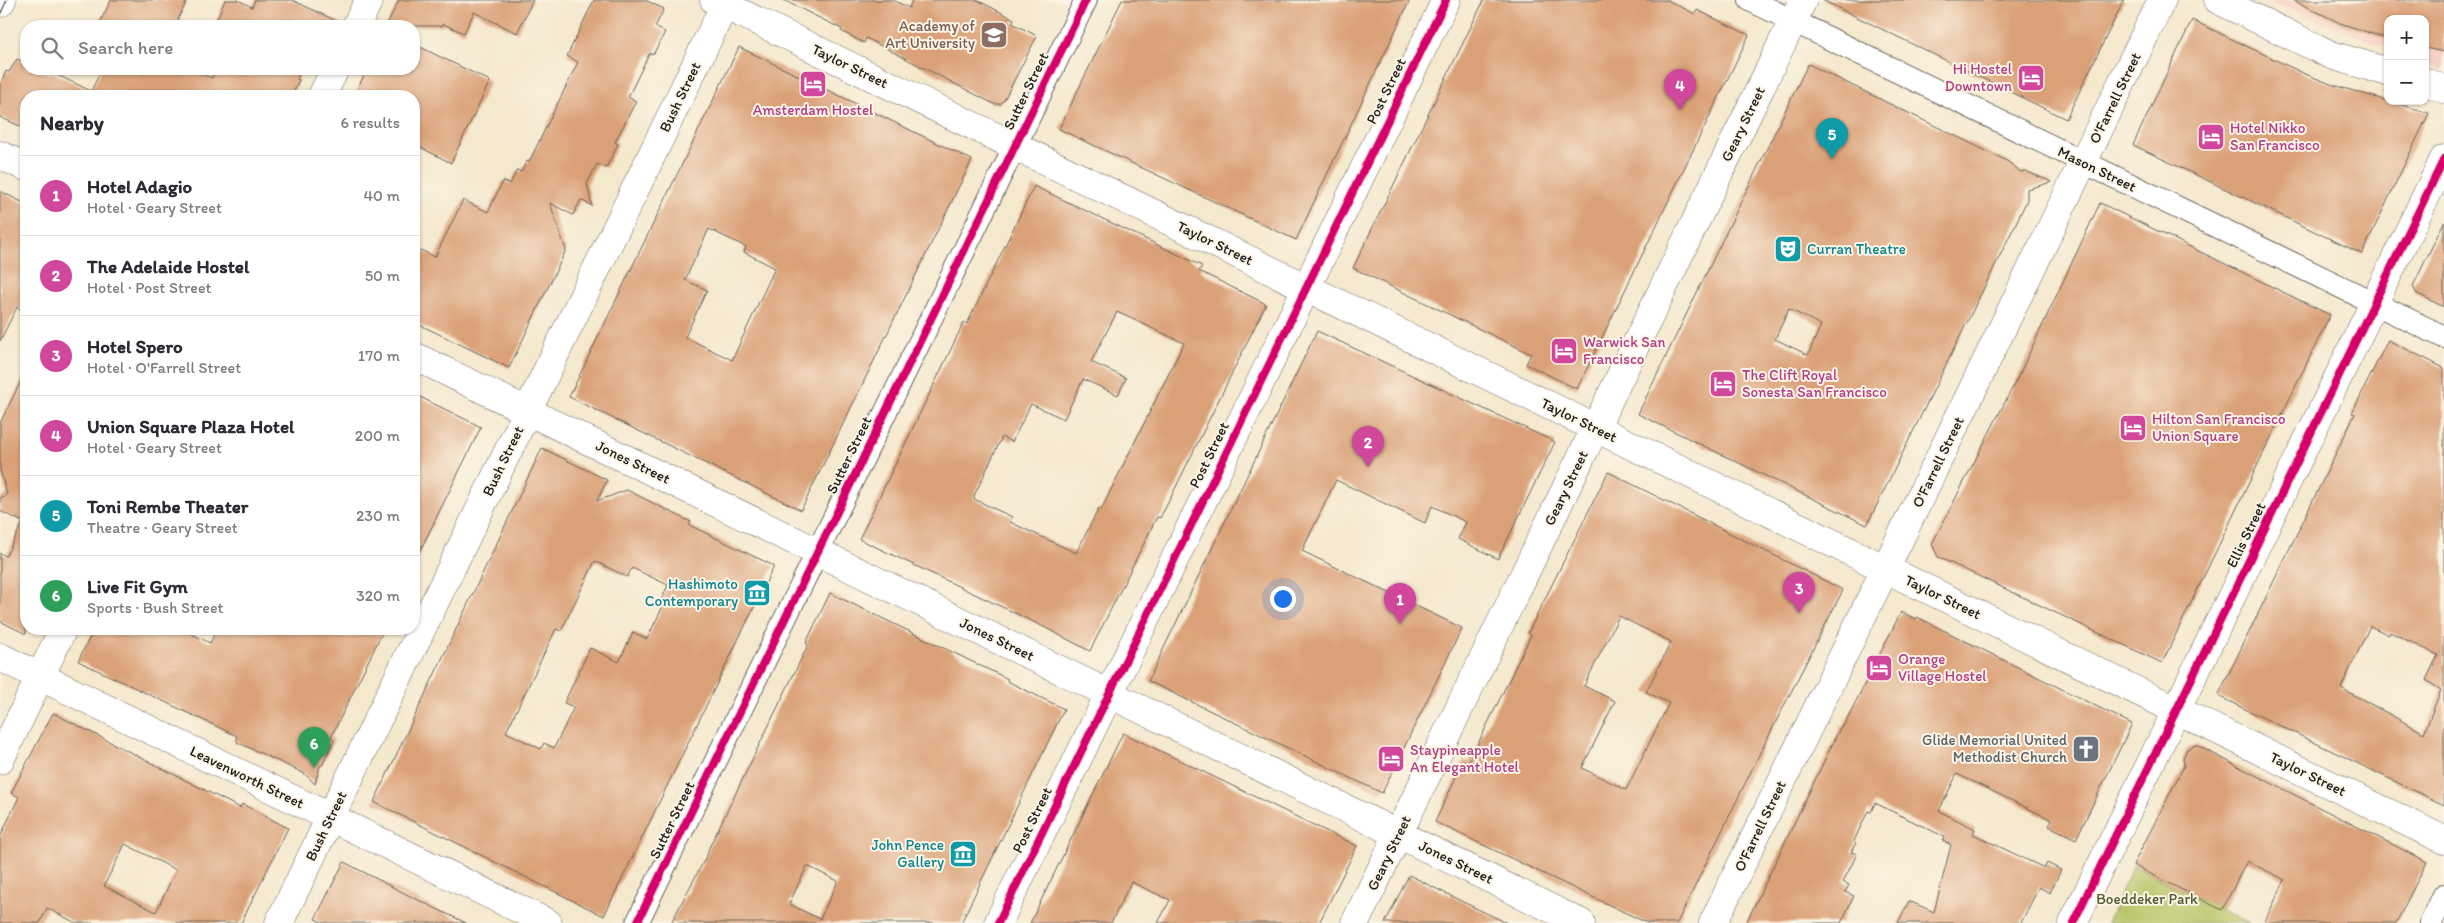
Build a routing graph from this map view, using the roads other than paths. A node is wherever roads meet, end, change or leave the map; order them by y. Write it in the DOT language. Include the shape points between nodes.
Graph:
graph roads {
  1 [pos="369,0"];
  2 [pos="1086,0"];
  3 [pos="1446,0"];
  4 [pos="1750,0"];
  5 [pos="2162,0"];
  6 [pos="2218,0"];
  7 [pos="722,2"];
  8 [pos="1798,11"];
  9 [pos="359,20"];
  10 [pos="2384,71"];
  11 [pos="332,75"];
  12 [pos="2429,83"];
  13 [pos="2444,88"];
  14 [pos="325,90"];
  15 [pos="1015,146"];
  16 [pos="0,155"];
  17 [pos="2444,159"];
  18 [pos="2084,162"];
  19 [pos="20,164"];
  20 [pos="1306,288"];
  21 [pos="2374,303"];
  22 [pos="2444,338"];
  23 [pos="420,359"];
  24 [pos="527,411"];
  25 [pos="1595,428"];
  26 [pos="818,552"];
  27 [pos="1886,569"];
  28 [pos="420,632"];
  29 [pos="60,635"];
  30 [pos="418,635"];
  31 [pos="0,657"];
  32 [pos="40,677"];
  33 [pos="1109,694"];
  34 [pos="2176,710"];
  35 [pos="0,760"];
  36 [pos="330,817"];
  37 [pos="1398,834"];
  38 [pos="2444,840"];
  39 [pos="2444,895"];
  40 [pos="279,923"];
  41 [pos="548,923"];
  42 [pos="637,923"];
  43 [pos="998,923"];
  44 [pos="1355,923"];
  45 [pos="1581,923"];
  46 [pos="1713,923"];
  47 [pos="2073,923"];
  48 [pos="2431,923"];
  1 -- 9 [label="main road"];
  2 -- 15 [label="street, Sutter Street"];
  3 -- 20 [label="main road, Post Street"];
  4 -- 8 [label="street, Mason Street"];
  5 -- 18 [label="main road, O'Farrell Street"];
  6 -- 10 [label="main road" via="2331,55"];
  7 -- 15 [label="main road, Taylor Street"];
  7 -- 24 [label="main road, Bush Street"];
  8 -- 18 [label="street, Mason Street"];
  8 -- 25 [label="main road, Geary Street"];
  11 -- 14 [label="main road"];
  12 -- 13 [label="main road"];
  15 -- 20 [label="main road, Taylor Street"];
  15 -- 26 [label="street, Sutter Street"];
  16 -- 19 [label="main road"];
  17 -- 21 [label="main road, Ellis Street"];
  18 -- 21 [label="street, Mason Street"];
  18 -- 27 [label="main road, O'Farrell Street"];
  20 -- 25 [label="main road, Taylor Street"];
  20 -- 33 [label="main road, Post Street"];
  21 -- 22 [label="street, Mason Street"];
  21 -- 34 [label="main road, Ellis Street"];
  23 -- 24 [label="main road, Jones Street"];
  24 -- 26 [label="main road, Jones Street"];
  24 -- 28 [label="main road, Bush Street"];
  25 -- 27 [label="main road, Taylor Street"];
  25 -- 37 [label="main road, Geary Street"];
  26 -- 33 [label="main road, Jones Street"];
  26 -- 42 [label="street, Sutter Street"];
  27 -- 34 [label="main road, Taylor Street"];
  27 -- 46 [label="main road, O'Farrell Street"];
  29 -- 32 [label="main road"];
  30 -- 36 [label="main road, Bush Street"];
  31 -- 32 [label="main road, Leavenworth Street"];
  32 -- 35 [label="main road"];
  32 -- 36 [label="main road, Leavenworth Street"];
  33 -- 37 [label="main road, Jones Street"];
  33 -- 43 [label="main road, Post Street"];
  34 -- 38 [label="main road, Taylor Street"];
  34 -- 47 [label="main road, Ellis Street"];
  36 -- 40 [label="main road, Bush Street"];
  36 -- 41 [label="main road, Leavenworth Street"];
  37 -- 44 [label="main road, Geary Street"];
  37 -- 45 [label="main road, Jones Street"];
  39 -- 48 [label="street"];
}
